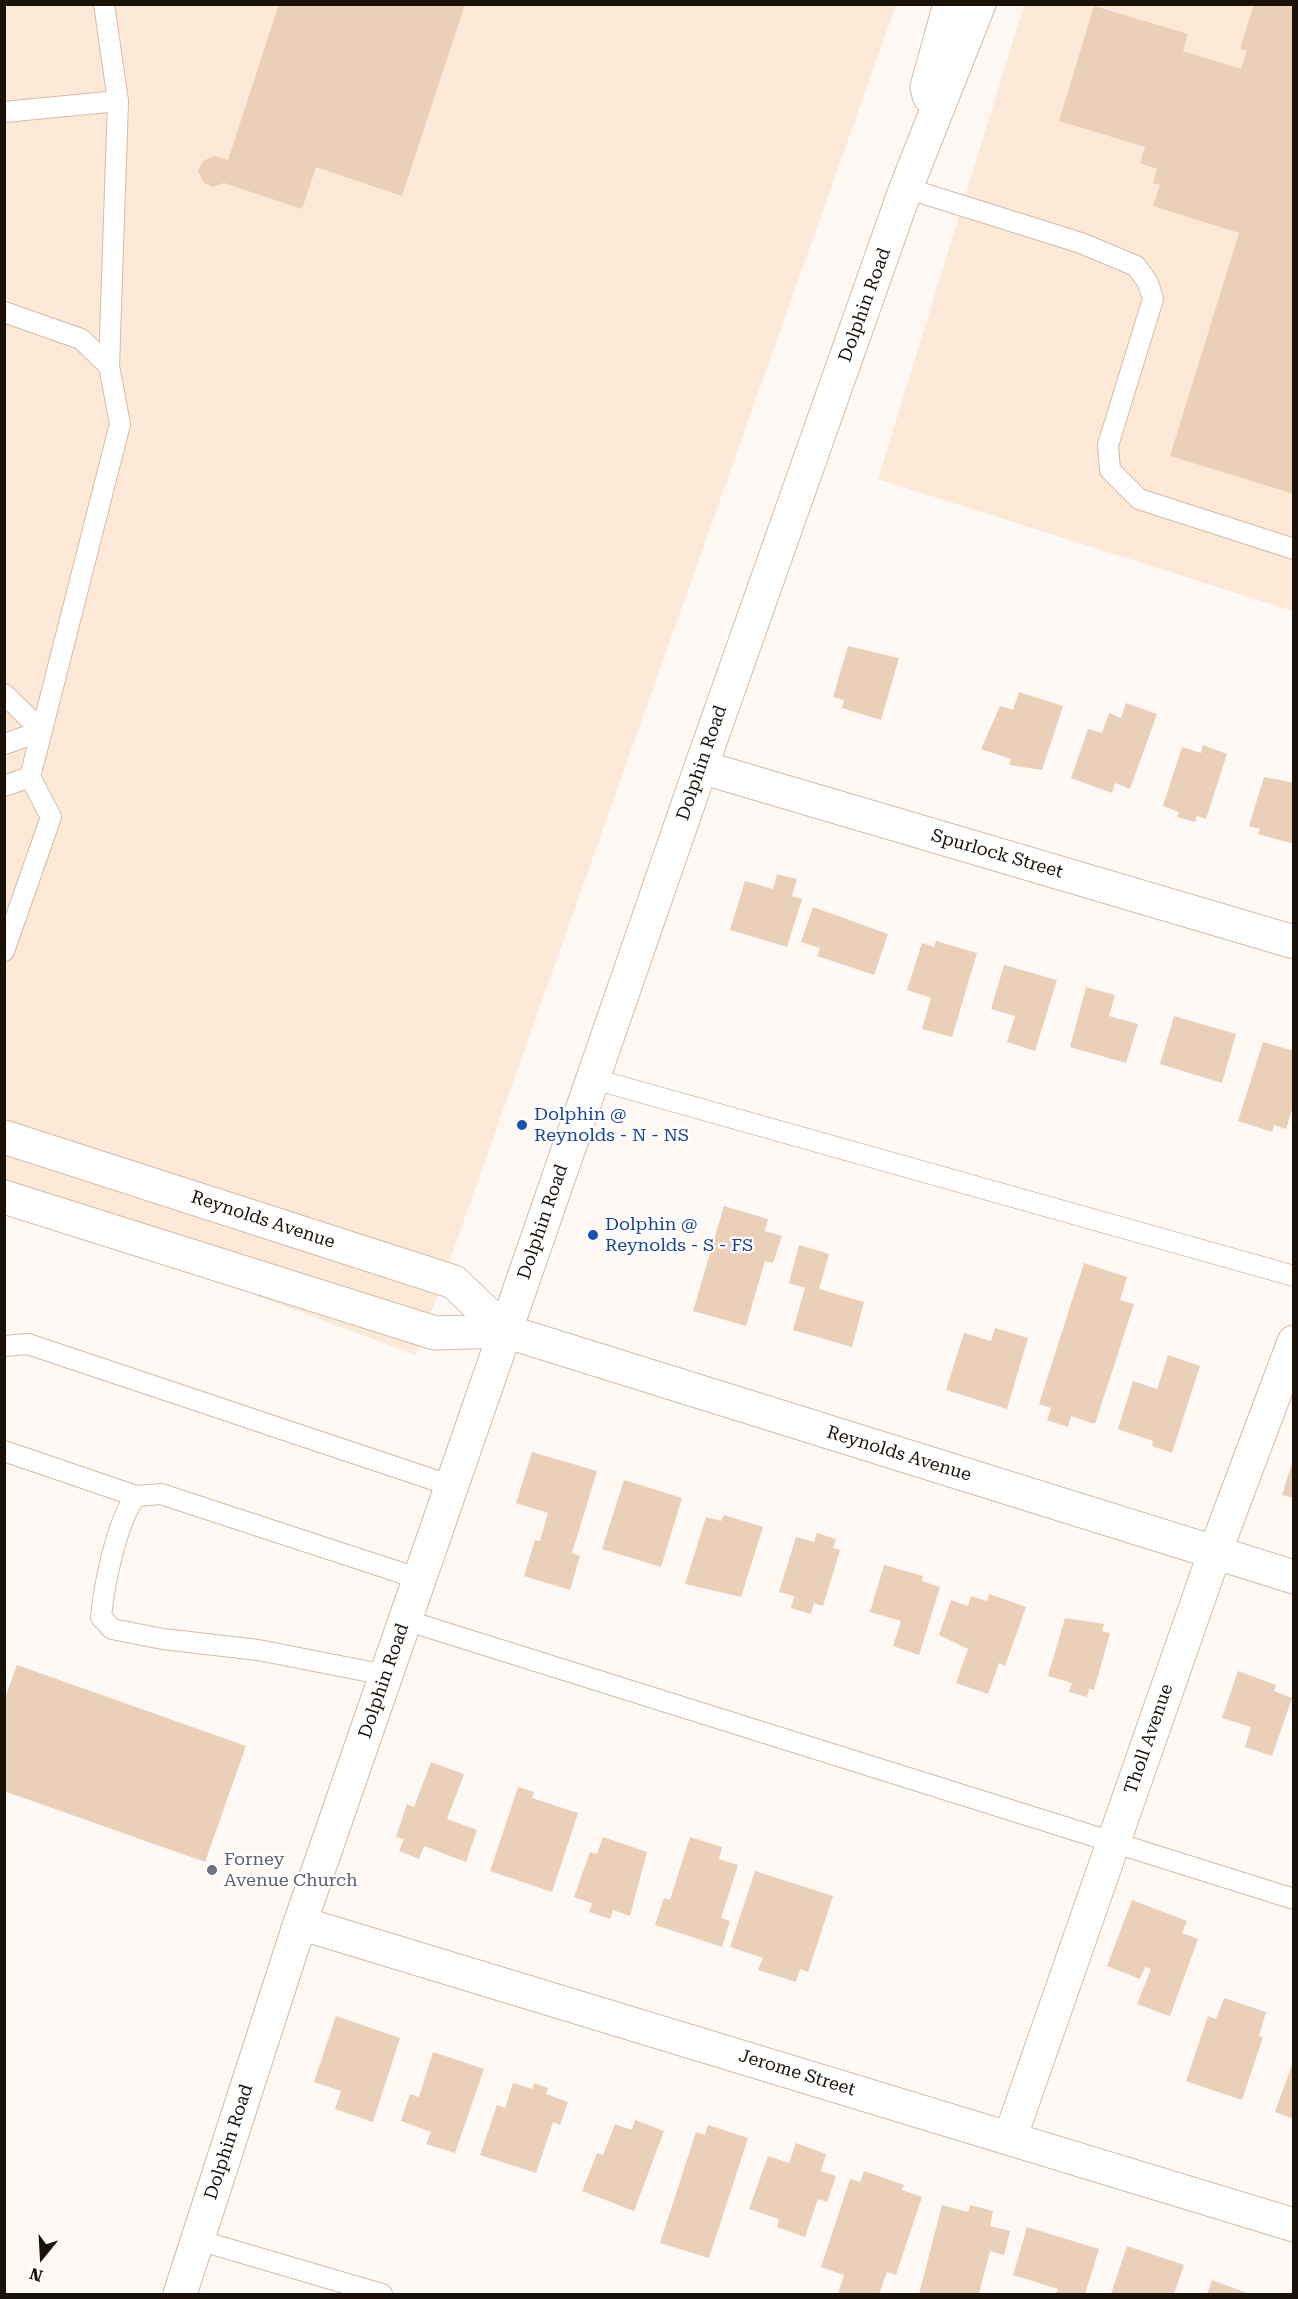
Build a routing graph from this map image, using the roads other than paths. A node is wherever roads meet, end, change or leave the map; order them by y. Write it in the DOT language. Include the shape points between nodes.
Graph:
graph roads {
  1 [pos="104,4"];
  2 [pos="950,4"];
  3 [pos="979,4"];
  4 [pos="118,101"];
  5 [pos="4,112"];
  6 [pos="934,121"];
  7 [pos="906,188"];
  8 [pos="4,312"];
  9 [pos="109,366"];
  10 [pos="1293,549"];
  11 [pos="4,694"];
  12 [pos="42,731"];
  13 [pos="4,744"];
  14 [pos="701,767"];
  15 [pos="30,777"];
  16 [pos="4,786"];
  17 [pos="1293,942"];
  18 [pos="4,951"];
  19 [pos="594,1079"];
  20 [pos="4,1137"];
  21 [pos="4,1197"];
  22 [pos="1293,1276"];
  23 [pos="505,1331"];
  24 [pos="1293,1342"];
  25 [pos="4,1346"];
  26 [pos="4,1451"];
  27 [pos="452,1486"];
  28 [pos="136,1496"];
  29 [pos="1215,1552"];
  30 [pos="1293,1577"];
  31 [pos="420,1579"];
  32 [pos="405,1620"];
  33 [pos="386,1675"];
  34 [pos="1113,1841"];
  35 [pos="1293,1899"];
  36 [pos="300,1923"];
  37 [pos="1010,2138"];
  38 [pos="1293,2224"];
  39 [pos="198,2240"];
  40 [pos="180,2295"];
  41 [pos="382,2295"];
  1 -- 4 [label="lane"];
  2 -- 6 [label="street" via="927,87"];
  3 -- 6 [label="street, Dolphin Road"];
  4 -- 5 [label="lane"];
  4 -- 9 [label="lane"];
  6 -- 7 [label="street, Dolphin Road"];
  7 -- 10 [label="lane" via="1081,243 1136,266 1153,299 1108,445 1110,470 1139,499"];
  7 -- 14 [label="street, Dolphin Road"];
  8 -- 9 [label="lane" via="81,339"];
  9 -- 12 [label="lane" via="120,424"];
  11 -- 12 [label="lane"];
  12 -- 13 [label="lane"];
  12 -- 15 [label="lane"];
  14 -- 17 [label="street, Spurlock Street"];
  14 -- 19 [label="street, Dolphin Road"];
  15 -- 16 [label="lane"];
  15 -- 18 [label="lane" via="51,817"];
  19 -- 22 [label="lane"];
  19 -- 23 [label="street, Dolphin Road"];
  20 -- 23 [label="street, Reynolds Avenue" via="454,1282"];
  21 -- 23 [label="street, Reynolds Avenue" via="435,1333"];
  23 -- 27 [label="street, Dolphin Road"];
  23 -- 29 [label="street, Reynolds Avenue"];
  24 -- 29 [label="street, Tholl Avenue"];
  25 -- 27 [label="lane" via="28,1344"];
  26 -- 28 [label="lane"];
  27 -- 31 [label="street, Dolphin Road"];
  28 -- 31 [label="lane" via="161,1494"];
  28 -- 33 [label="lane" via="128,1507 104,1585 101,1617 112,1629 258,1650"];
  29 -- 30 [label="street, Reynolds Avenue"];
  29 -- 34 [label="street, Tholl Avenue"];
  31 -- 32 [label="street, Dolphin Road"];
  32 -- 33 [label="street, Dolphin Road"];
  32 -- 34 [label="lane"];
  33 -- 36 [label="street, Dolphin Road"];
  34 -- 35 [label="lane"];
  34 -- 37 [label="street, Tholl Avenue"];
  36 -- 37 [label="street, Jerome Street"];
  36 -- 39 [label="street, Dolphin Road"];
  37 -- 38 [label="street, Jerome Street"];
  39 -- 40 [label="street, Dolphin Road"];
  39 -- 41 [label="lane"];
}
